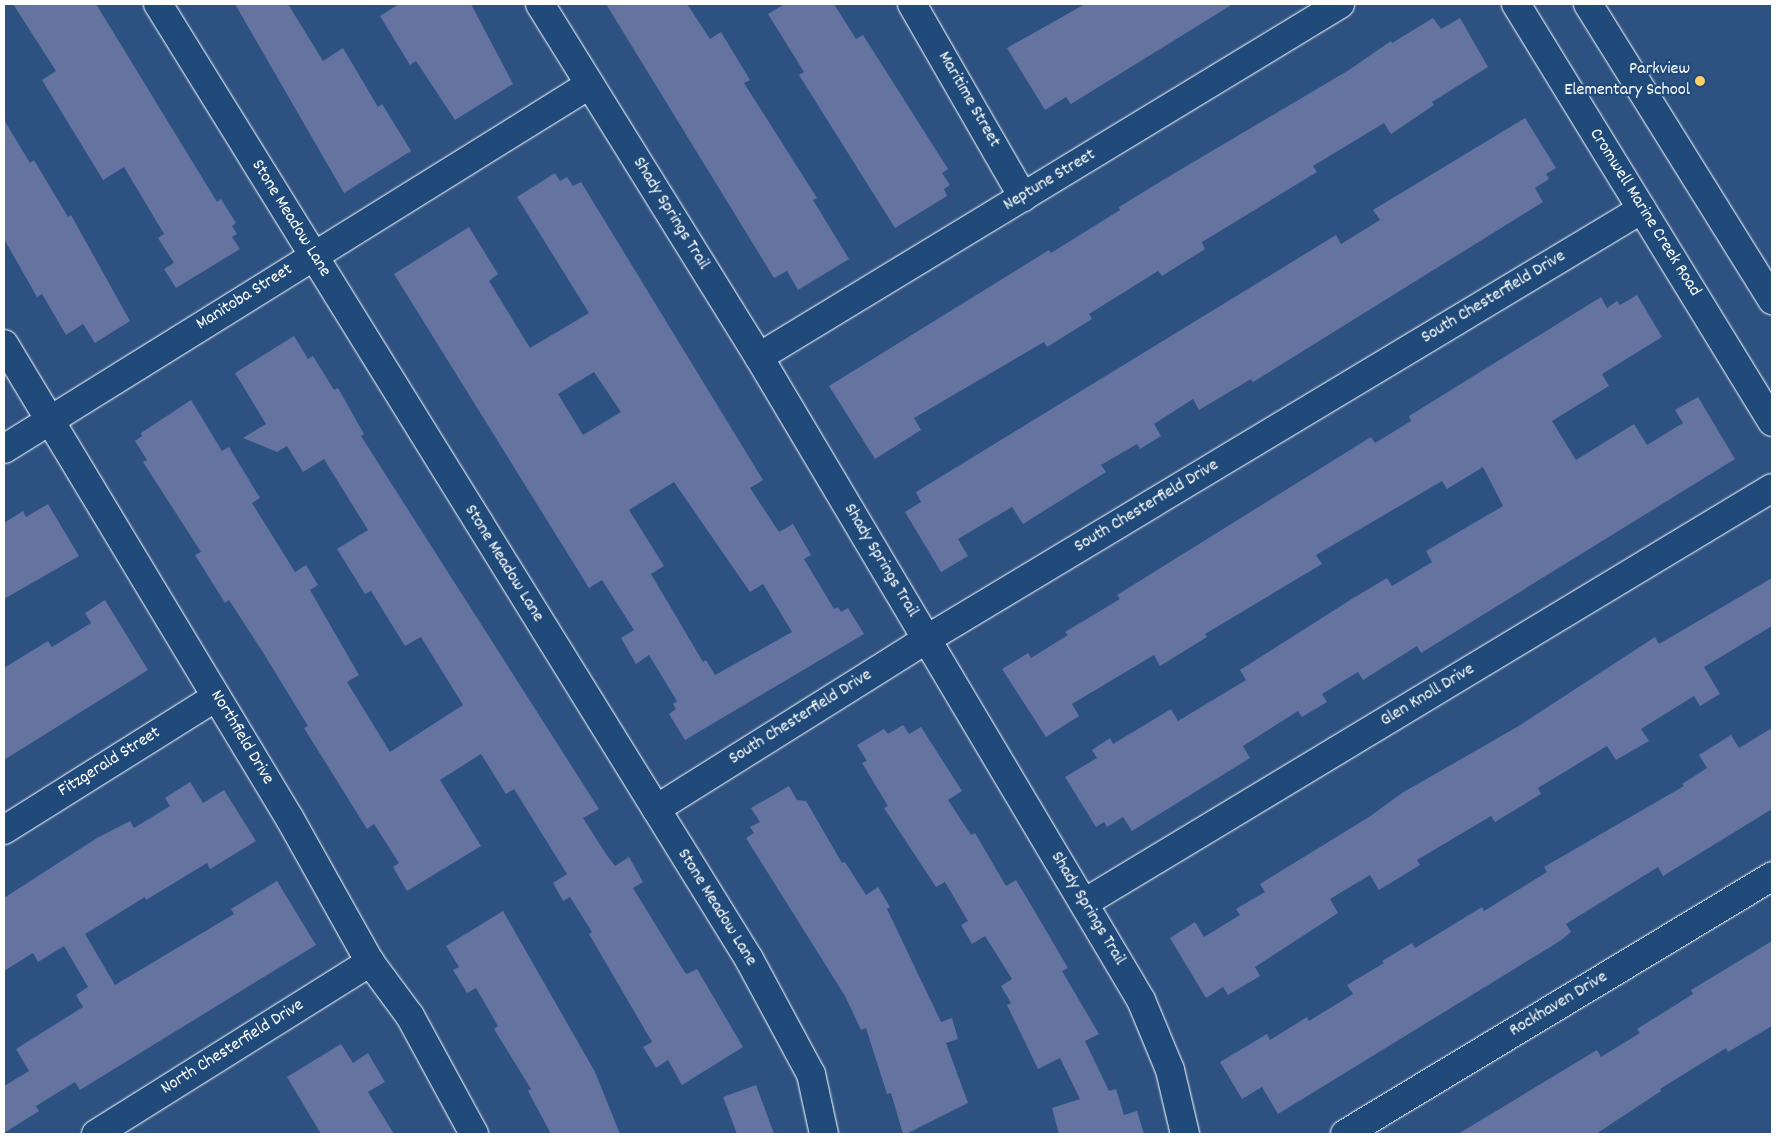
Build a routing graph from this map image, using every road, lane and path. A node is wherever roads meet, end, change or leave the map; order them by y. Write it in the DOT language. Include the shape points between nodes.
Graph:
graph roads {
  1 [pos="158,4"];
  2 [pos="540,4"];
  3 [pos="912,4"];
  4 [pos="1340,4"];
  5 [pos="1516,4"];
  6 [pos="1588,4"];
  7 [pos="589,85"];
  8 [pos="1023,197"];
  9 [pos="1642,209"];
  10 [pos="312,256"];
  11 [pos="1772,300"];
  12 [pos="4,344"];
  13 [pos="759,357"];
  14 [pos="48,421"];
  15 [pos="1772,422"];
  16 [pos="4,449"];
  17 [pos="1772,488"];
  18 [pos="927,639"];
  19 [pos="216,697"];
  20 [pos="656,809"];
  21 [pos="4,830"];
  22 [pos="1772,876"];
  23 [pos="1084,902"];
  24 [pos="370,962"];
  25 [pos="104,1132"];
  26 [pos="474,1134"];
  27 [pos="824,1134"];
  28 [pos="1185,1134"];
  29 [pos="1345,1134"];
  1 -- 10 [label="street, Stone Meadow Lane"];
  2 -- 7 [label="street, Shady Springs Trail"];
  3 -- 8 [label="street, Maritime Street"];
  4 -- 8 [label="street, Neptune Street"];
  5 -- 9 [label="street, Cromwell Marine Creek Road"];
  6 -- 11 [label="street"];
  7 -- 10 [label="street, Manitoba Street"];
  7 -- 13 [label="street, Shady Springs Trail"];
  8 -- 13 [label="street, Neptune Street"];
  9 -- 15 [label="street, Cromwell Marine Creek Road"];
  9 -- 18 [label="street, South Chesterfield Drive"];
  10 -- 14 [label="street, Manitoba Street"];
  10 -- 20 [label="street, Stone Meadow Lane"];
  12 -- 14 [label="street, Northfield Drive"];
  13 -- 18 [label="street, Shady Springs Trail"];
  14 -- 16 [label="street, Manitoba Street"];
  14 -- 19 [label="street, Northfield Drive"];
  17 -- 23 [label="street, Glen Knoll Drive"];
  18 -- 20 [label="street, South Chesterfield Drive"];
  18 -- 23 [label="street, Shady Springs Trail"];
  19 -- 21 [label="street, Fitzgerald Street"];
  19 -- 24 [label="street, Northfield Drive" via="290,819"];
  20 -- 27 [label="street, Stone Meadow Lane" via="749,960 811,1074"];
  22 -- 29 [label="street, Rockhaven Drive"];
  23 -- 28 [label="street, Shady Springs Trail" via="1141,1000 1170,1070"];
  24 -- 25 [label="street, North Chesterfield Drive"];
  24 -- 26 [label="street, Northfield Drive" via="410,1016"];
}
